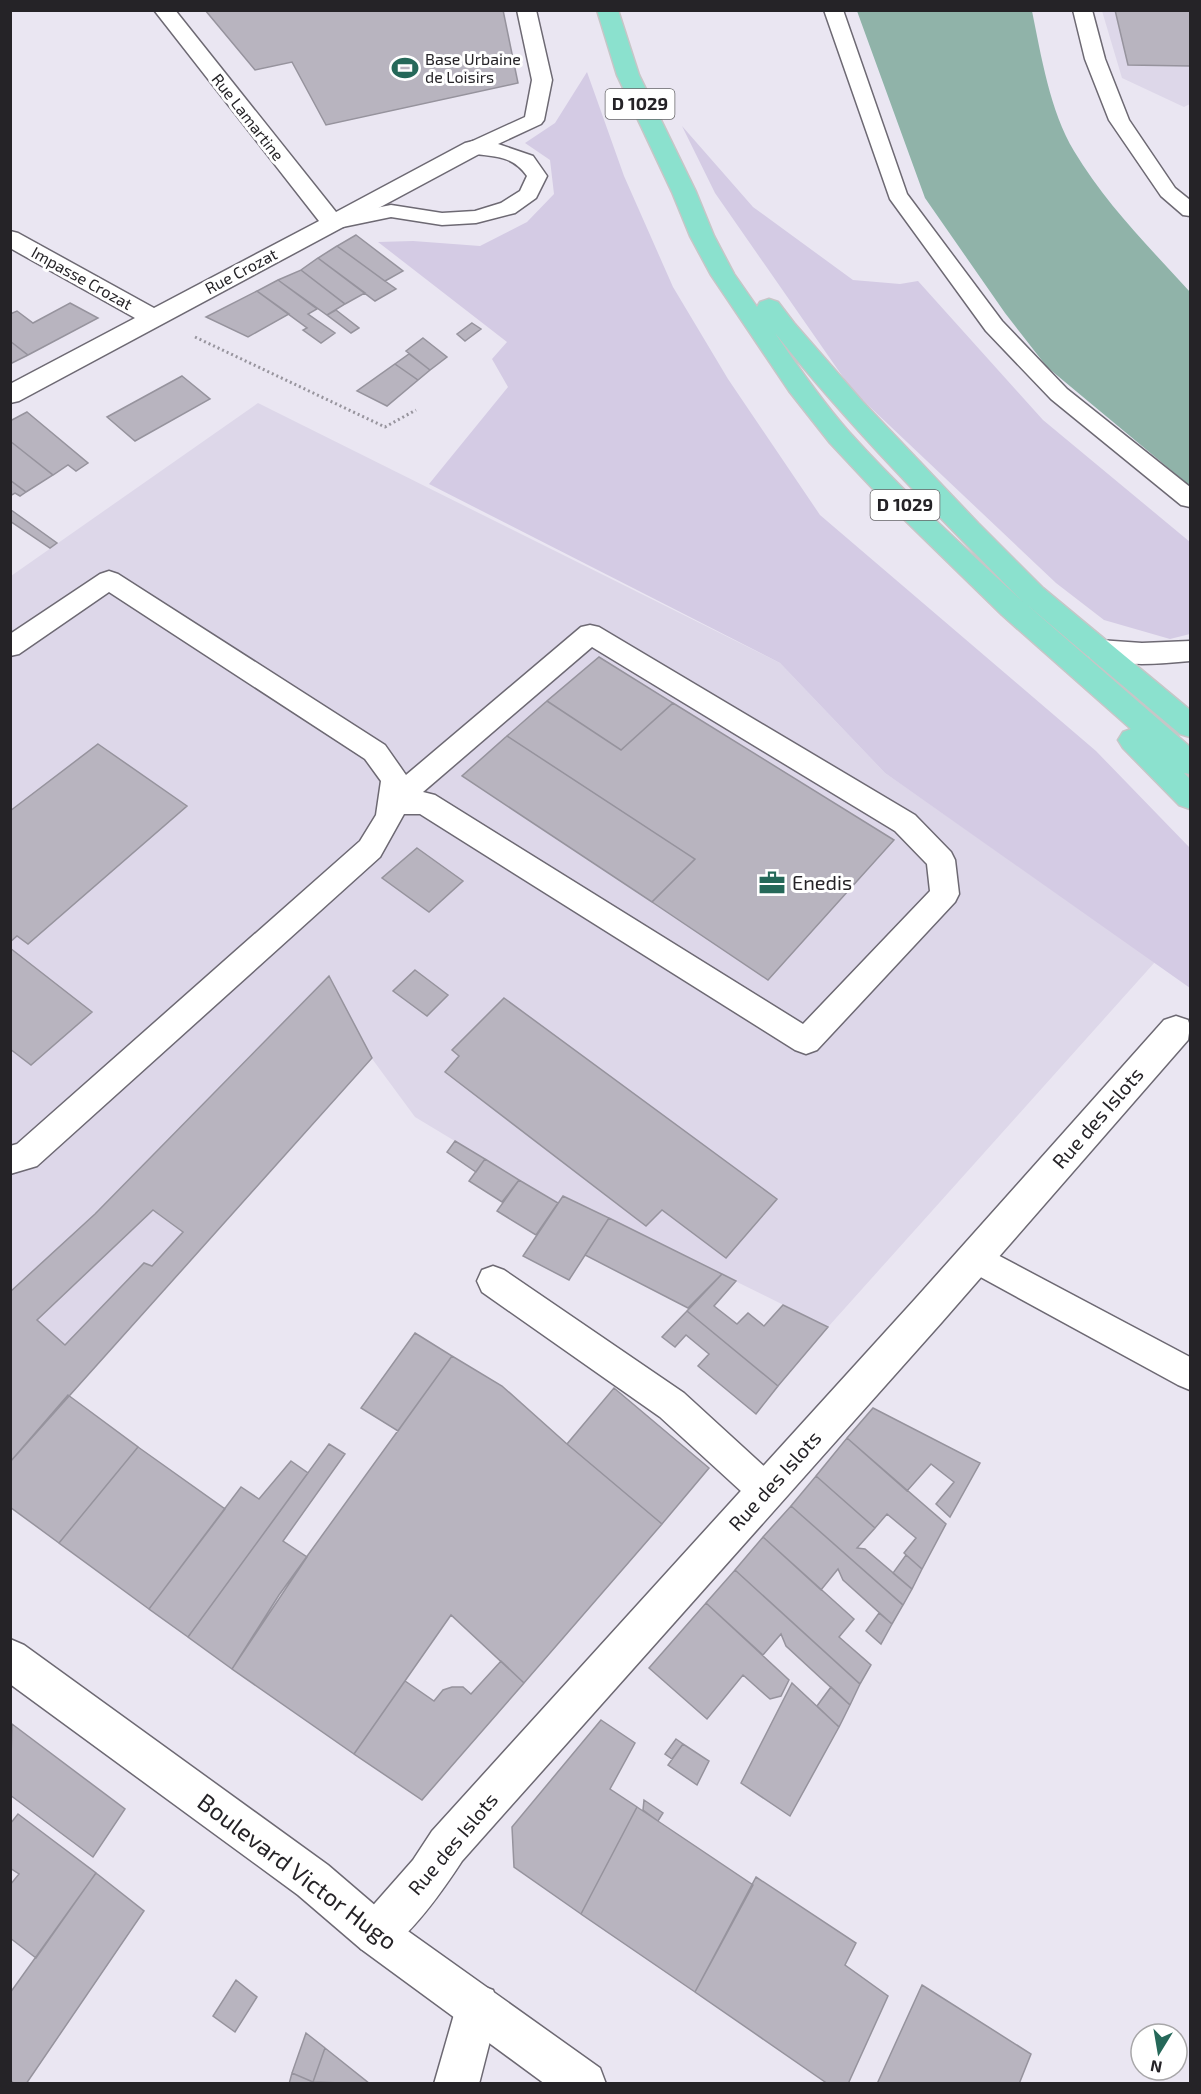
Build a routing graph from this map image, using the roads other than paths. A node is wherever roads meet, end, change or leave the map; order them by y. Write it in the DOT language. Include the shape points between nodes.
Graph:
graph roads {
  1 [pos="164,10"];
  2 [pos="526,10"];
  3 [pos="607,10"];
  4 [pos="833,10"];
  5 [pos="1083,10"];
  6 [pos="473,148"];
  7 [pos="684,192"];
  8 [pos="1191,210"];
  9 [pos="333,223"];
  10 [pos="10,238"];
  11 [pos="154,318"];
  12 [pos="10,395"];
  13 [pos="1191,499"];
  14 [pos="1012,608"];
  15 [pos="10,647"];
  16 [pos="1099,650"];
  17 [pos="1191,651"];
  18 [pos="1191,726"];
  19 [pos="1191,763"];
  20 [pos="1191,797"];
  21 [pos="392,802"];
  22 [pos="1176,1030"];
  23 [pos="10,1160"];
  24 [pos="975,1258"];
  25 [pos="493,1281"];
  26 [pos="1191,1374"];
  27 [pos="766,1491"];
  28 [pos="11,1659"];
  29 [pos="376,1934"];
  30 [pos="477,2006"];
  31 [pos="456,2084"];
  32 [pos="584,2084"];
  1 -- 9 [label="street, Rue Lamartine"];
  2 -- 6 [label="lane" via="542,80 534,120"];
  3 -- 7 [label="main road, D 1029" via="628,75"];
  4 -- 13 [label="lane" via="897,195 994,326 1051,385"];
  5 -- 8 [label="lane" via="1095,59 1119,120 1168,192"];
  6 -- 9 [label="street, Rue Crozat"];
  6 -- 9 [label="lane" via="494,149 526,160 537,176 529,194 508,208 476,217 442,219 392,211"];
  7 -- 14 [label="main road, D 1029" via="723,275 798,385 883,484"];
  7 -- 16 [label="main road, D 1029" via="785,329 853,408 1033,595"];
  9 -- 11 [label="street, Rue Crozat"];
  10 -- 11 [label="street, Impasse Crozat"];
  11 -- 12 [label="street, Rue Crozat"];
  14 -- 19 [label="main road, D 1029"];
  14 -- 20 [label="main road" via="1129,736"];
  15 -- 21 [label="lane" via="109,580 375,752 395,779"];
  16 -- 17 [label="street"];
  16 -- 18 [label="main road, D 1029"];
  21 -- 21 [label="lane" via="425,803 806,1041 945,894 941,860 905,823 590,634"];
  21 -- 23 [label="lane" via="390,816 370,849 26,1156"];
  22 -- 24 [label="street, Rue des Islots"];
  24 -- 26 [label="lane"];
  24 -- 27 [label="street, Rue des Islots"];
  25 -- 27 [label="lane" via="672,1406"];
  27 -- 29 [label="street, Rue des Islots" via="447,1846 428,1875"];
  28 -- 29 [label="street, Boulevard Victor Hugo" via="313,1880"];
  29 -- 30 [label="street, Boulevard Victor Hugo"];
  30 -- 31 [label="street"];
  30 -- 32 [label="street, Boulevard Victor Hugo"];
}
